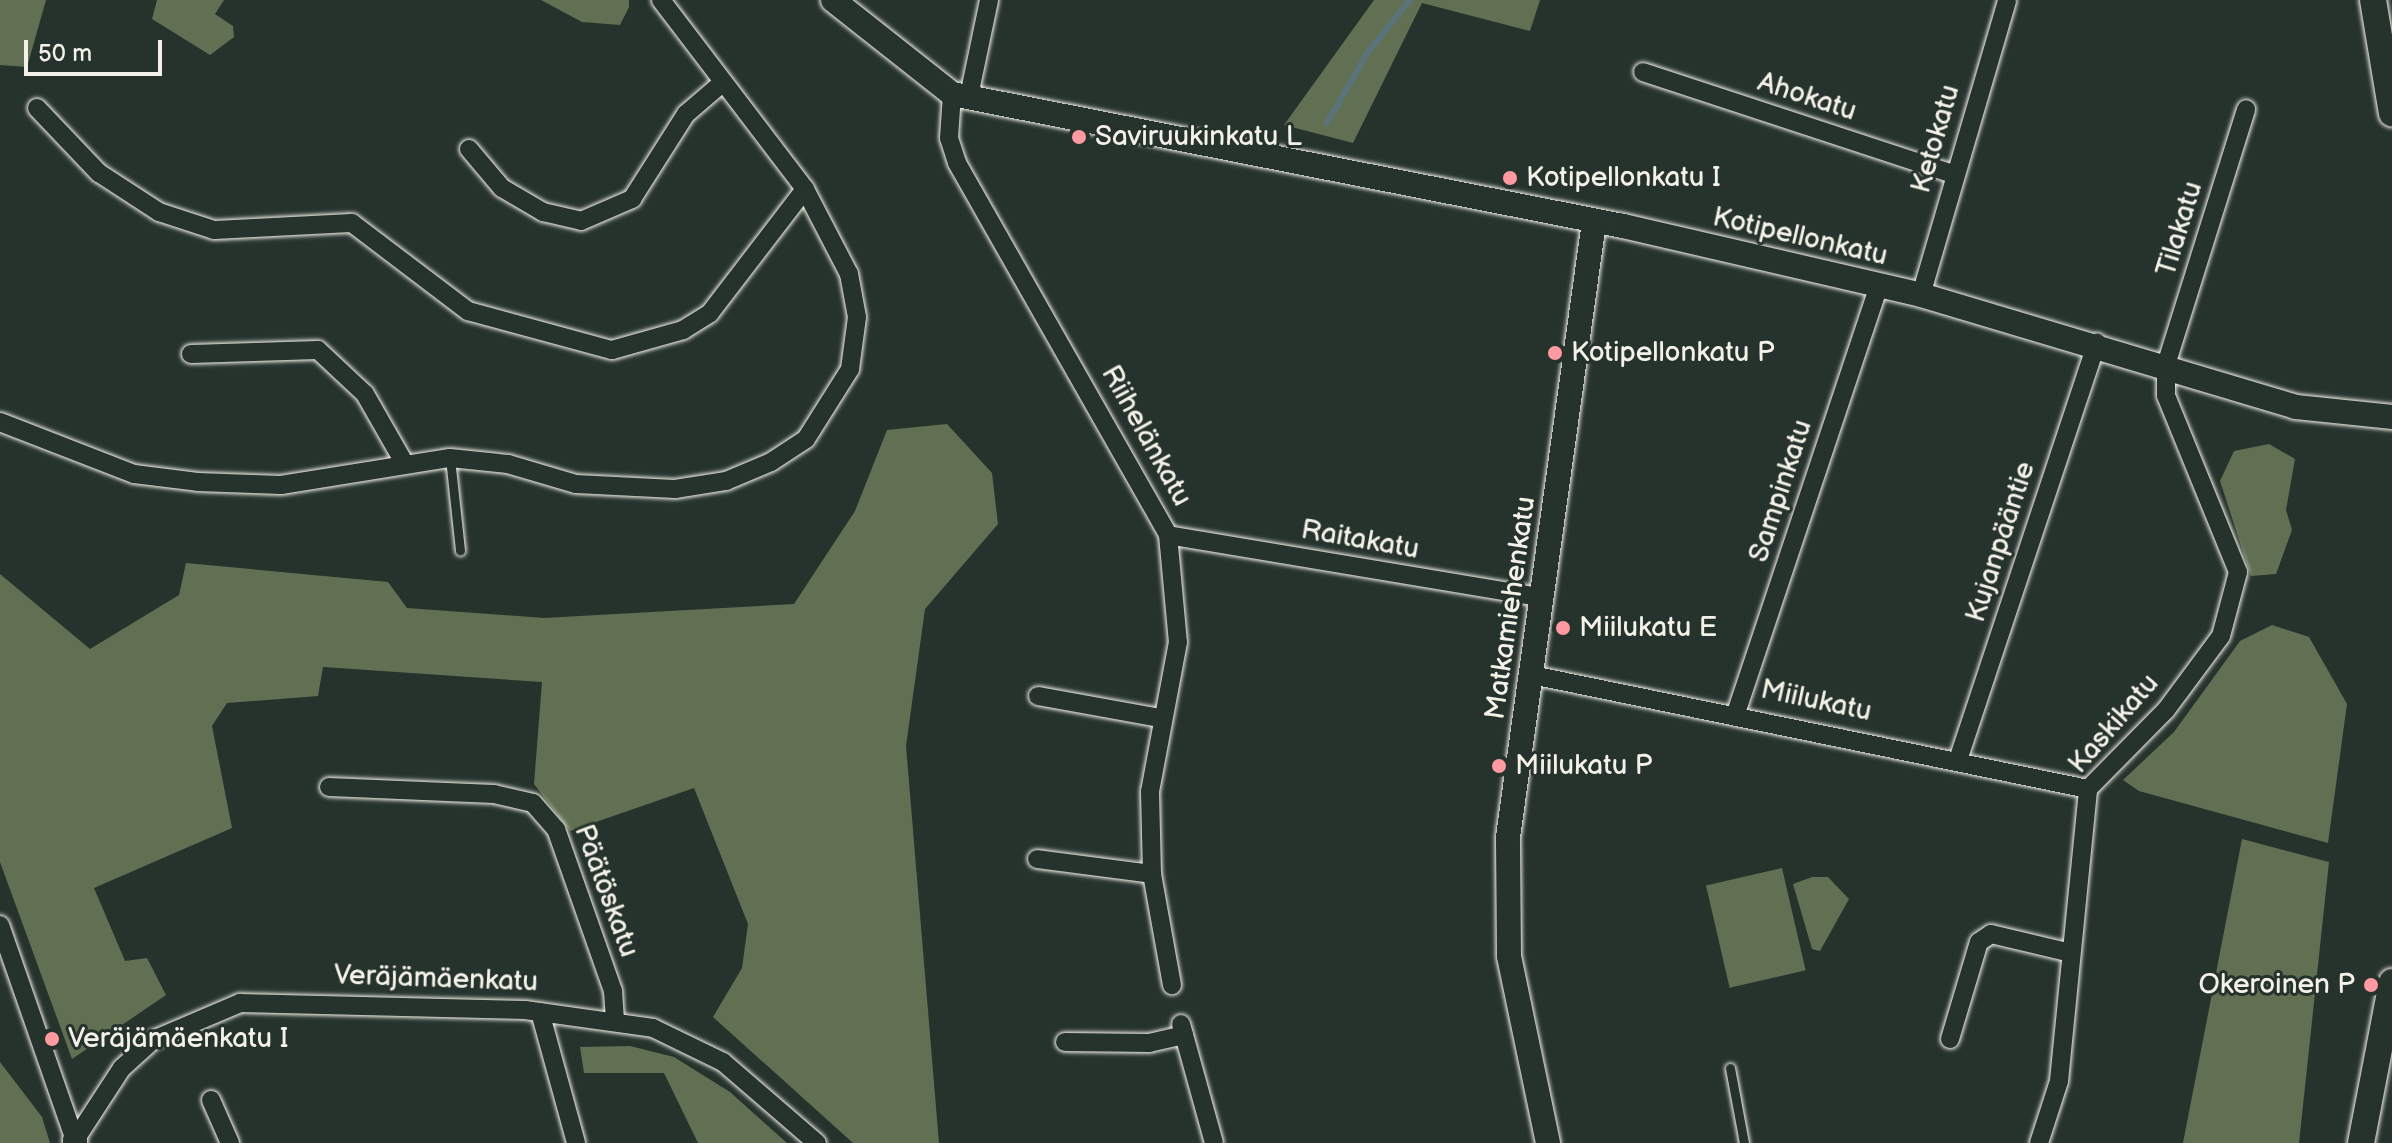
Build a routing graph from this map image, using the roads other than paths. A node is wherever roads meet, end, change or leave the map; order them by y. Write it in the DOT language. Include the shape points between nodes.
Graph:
graph roads {
  1 [pos="661,0"];
  2 [pos="833,0"];
  3 [pos="989,0"];
  4 [pos="2007,0"];
  5 [pos="2373,0"];
  6 [pos="1643,72"];
  7 [pos="722,83"];
  8 [pos="960,95"];
  9 [pos="37,108"];
  10 [pos="2246,109"];
  11 [pos="2392,113"];
  12 [pos="469,149"];
  13 [pos="1954,174"];
  14 [pos="805,189"];
  15 [pos="1594,222"];
  16 [pos="1879,286"];
  17 [pos="1921,295"];
  18 [pos="2097,343"];
  19 [pos="191,354"];
  20 [pos="2166,365"];
  21 [pos="2392,417"];
  22 [pos="0,422"];
  23 [pos="450,458"];
  24 [pos="405,464"];
  25 [pos="1168,535"];
  26 [pos="460,550"];
  27 [pos="1543,598"];
  28 [pos="1532,675"];
  29 [pos="1038,696"];
  30 [pos="1736,713"];
  31 [pos="1160,718"];
  32 [pos="1958,760"];
  33 [pos="329,787"];
  34 [pos="2088,789"];
  35 [pos="1037,859"];
  36 [pos="1152,874"];
  37 [pos="0,925"];
  38 [pos="2067,952"];
  39 [pos="2392,982"];
  40 [pos="1172,985"];
  41 [pos="540,1012"];
  42 [pos="615,1019"];
  43 [pos="1950,1039"];
  44 [pos="1065,1042"];
  45 [pos="1730,1068"];
  46 [pos="211,1100"];
  47 [pos="75,1142"];
  48 [pos="230,1143"];
  49 [pos="576,1143"];
  50 [pos="817,1143"];
  51 [pos="1214,1143"];
  52 [pos="1548,1143"];
  53 [pos="1744,1143"];
  54 [pos="2039,1143"];
  55 [pos="2361,1143"];
  1 -- 7 [label="street"];
  2 -- 8 [label="street"];
  3 -- 8 [label="street, Riihelänkatu"];
  4 -- 13 [label="street, Ketokatu"];
  5 -- 11 [label="main road"];
  6 -- 13 [label="street, Ahokatu"];
  7 -- 12 [label="street" via="686,114 632,199 581,221 543,212 502,188"];
  7 -- 14 [label="street"];
  8 -- 15 [label="street, Kotipellonkatu"];
  8 -- 25 [label="street, Riihelänkatu" via="949,138 957,163"];
  9 -- 14 [label="street" via="99,173 159,212 214,230 352,223 468,311 612,350 683,330 710,313"];
  10 -- 20 [label="street, Tilakatu"];
  13 -- 17 [label="street, Ketokatu"];
  14 -- 23 [label="street" via="833,234 857,317 850,369 806,439 726,481 675,489 576,484 508,464"];
  15 -- 16 [label="street, Kotipellonkatu"];
  15 -- 27 [label="street, Matkamiehenkatu"];
  16 -- 17 [label="street, Kotipellonkatu"];
  16 -- 30 [label="street, Sampinkatu"];
  17 -- 18 [label="street, Kotipellonkatu"];
  18 -- 20 [label="street, Kotipellonkatu"];
  18 -- 32 [label="street, Kujanpääntie"];
  19 -- 24 [label="street" via="318,350 365,394"];
  20 -- 21 [label="street, Kotipellonkatu" via="2296,407"];
  20 -- 34 [label="street, Kaskikatu" via="2166,396 2238,572 2221,636 2166,710"];
  22 -- 24 [label="street" via="119,470 198,482 281,485"];
  23 -- 24 [label="street"];
  23 -- 26 [label="lane"];
  25 -- 27 [label="street, Raitakatu"];
  25 -- 31 [label="street, Riihelänkatu" via="1178,642"];
  27 -- 28 [label="street, Matkamiehenkatu"];
  28 -- 30 [label="street, Miilukatu"];
  28 -- 52 [label="street, Matkamiehenkatu" via="1505,912"];
  29 -- 31 [label="street"];
  30 -- 32 [label="street, Miilukatu"];
  31 -- 36 [label="street, Riihelänkatu" via="1150,792"];
  32 -- 34 [label="street, Miilukatu"];
  33 -- 42 [label="street, Päätöskatu" via="494,794 533,803 556,829 613,991"];
  34 -- 38 [label="street, Kaskikatu"];
  35 -- 36 [label="street"];
  36 -- 40 [label="street, Riihelänkatu"];
  37 -- 47 [label="street"];
  38 -- 43 [label="street" via="1991,934 1979,942"];
  38 -- 54 [label="street, Kaskikatu" via="2059,1081"];
  39 -- 55 [label="main road"];
  41 -- 42 [label="street, Veräjämäenkatu"];
  41 -- 47 [label="street, Veräjämäenkatu" via="240,1003 153,1040 122,1068"];
  41 -- 49 [label="street"];
  42 -- 50 [label="street, Veräjämäenkatu" via="689,1042 723,1062"];
  44 -- 51 [label="street" via="1149,1043 1182,1030"];
  45 -- 53 [label="lane"];
  46 -- 48 [label="street"];
}
